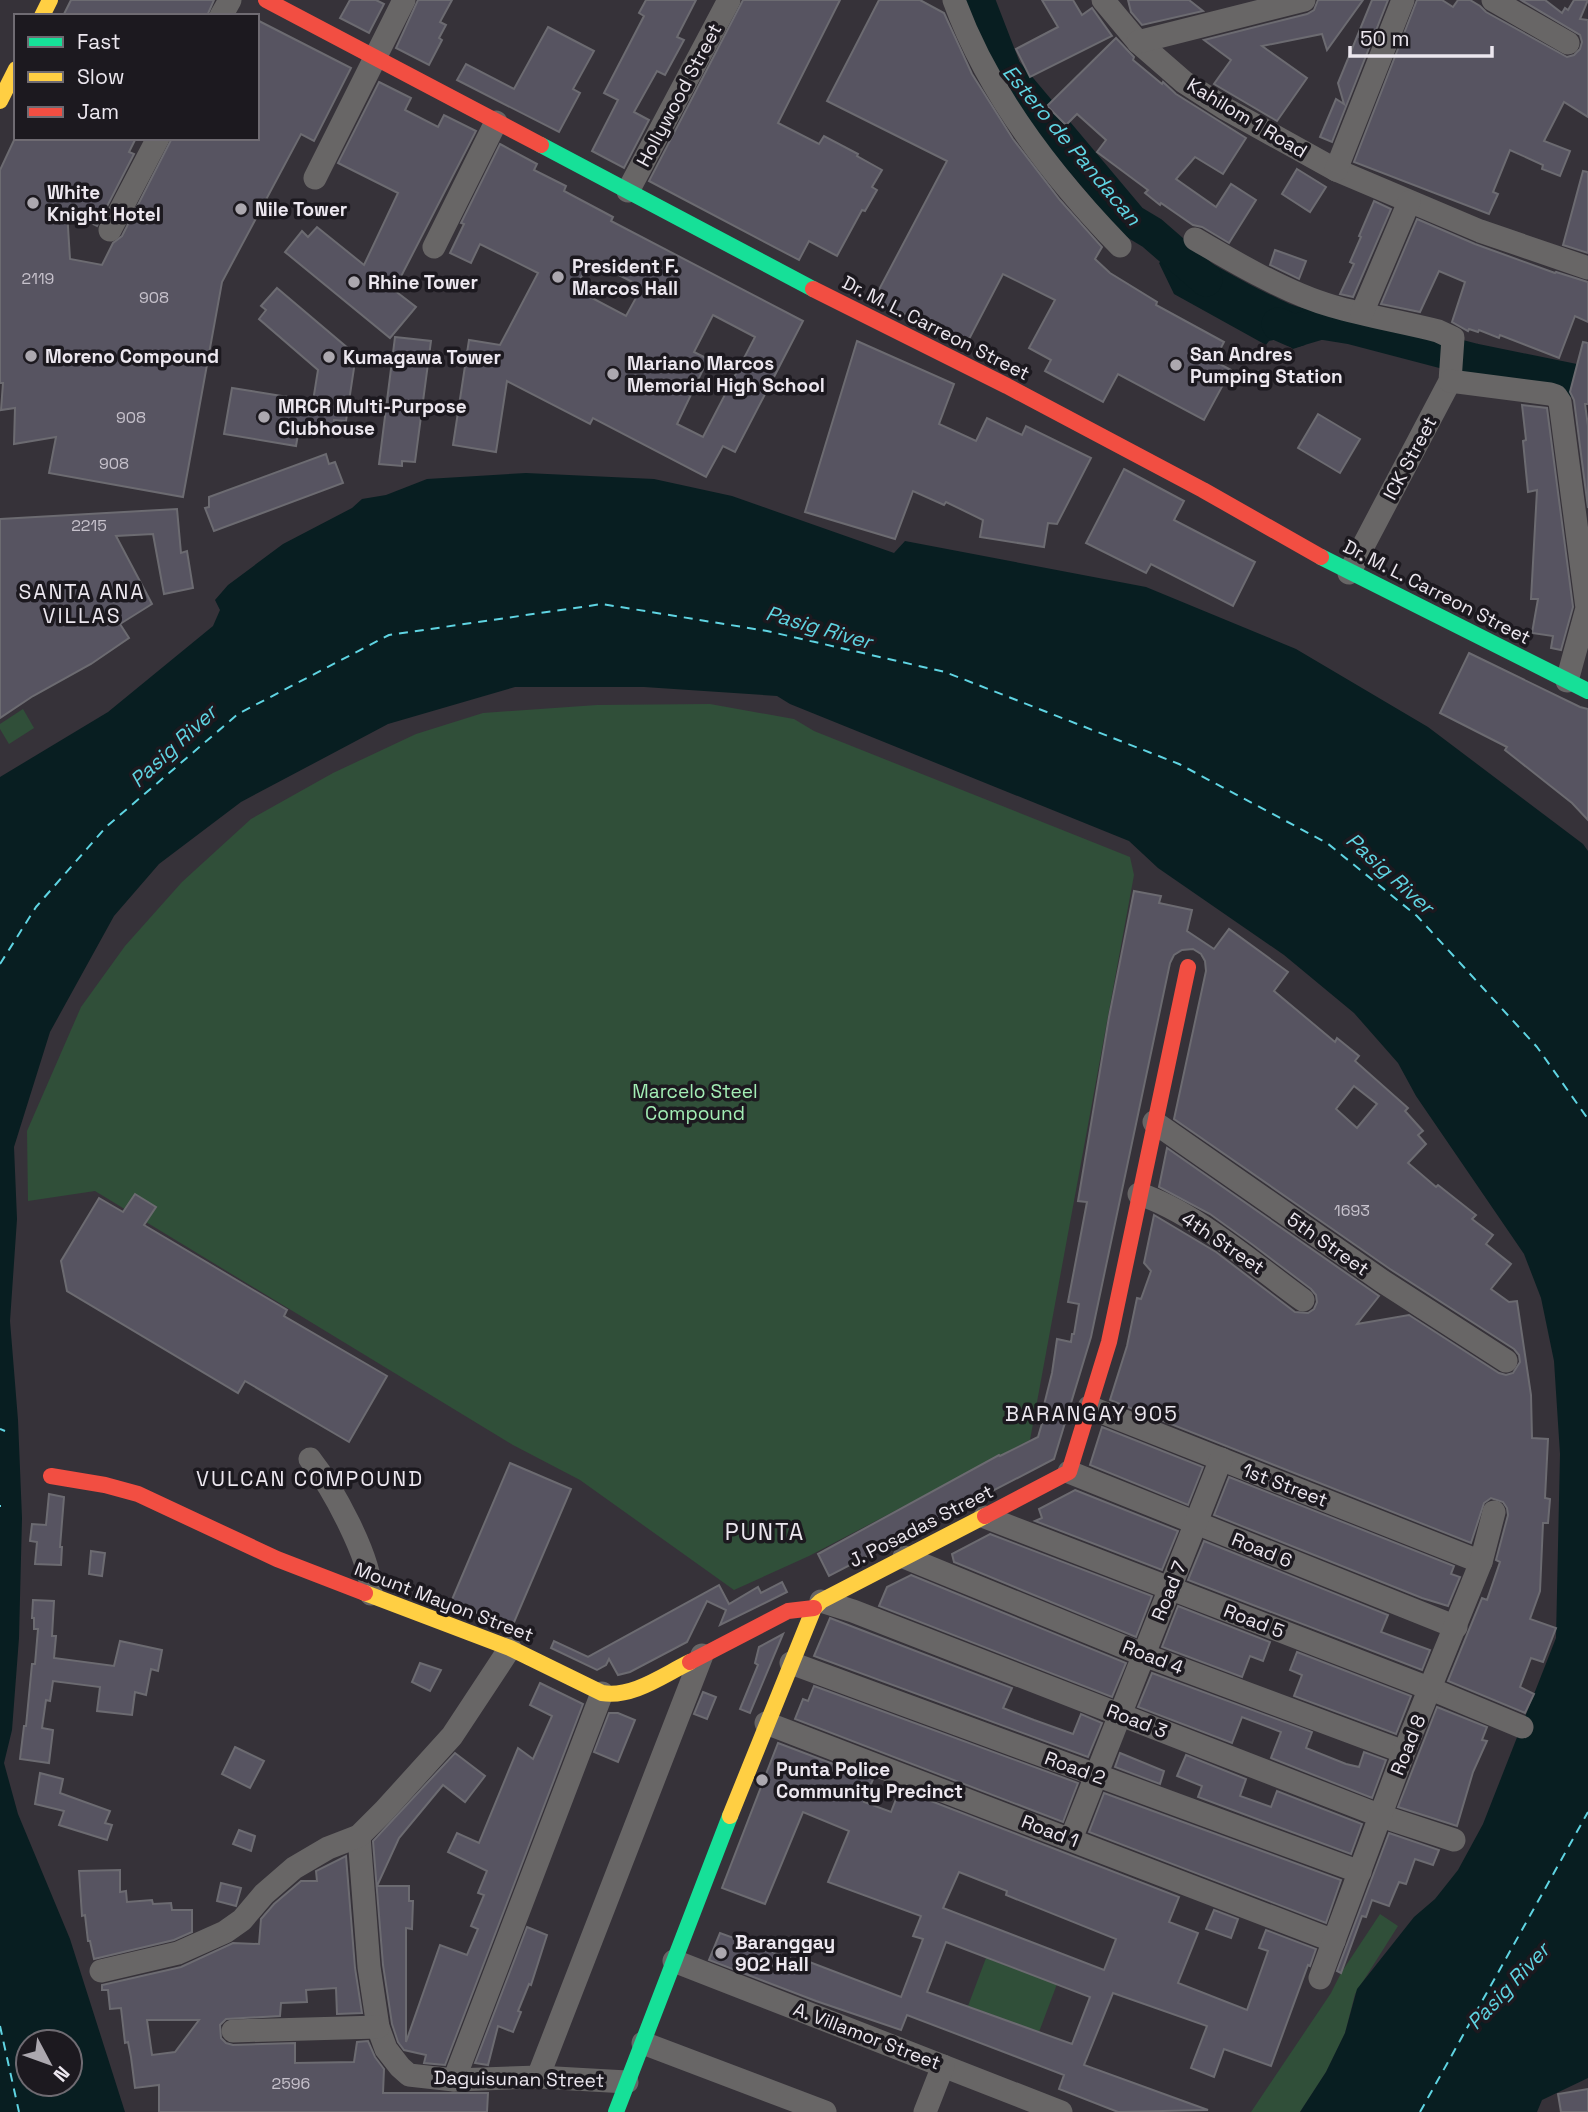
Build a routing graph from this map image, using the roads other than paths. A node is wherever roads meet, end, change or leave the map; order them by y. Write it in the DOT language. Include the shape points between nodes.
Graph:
graph roads {
  1 [pos="266,0"];
  2 [pos="404,0"];
  3 [pos="729,0"];
  4 [pos="954,0"];
  5 [pos="1104,0"];
  6 [pos="1304,0"];
  7 [pos="1403,0"];
  8 [pos="1507,3"];
  9 [pos="1138,42"];
  10 [pos="1568,43"];
  11 [pos="374,58"];
  12 [pos="14,73"];
  13 [pos="0,101"];
  14 [pos="496,122"];
  15 [pos="157,140"];
  16 [pos="1336,170"];
  17 [pos="316,177"];
  18 [pos="628,191"];
  19 [pos="1409,202"];
  20 [pos="110,230"];
  21 [pos="1195,239"];
  22 [pos="1120,246"];
  23 [pos="434,247"];
  24 [pos="1588,268"];
  25 [pos="1362,313"];
  26 [pos="1452,357"];
  27 [pos="1349,573"];
  28 [pos="1567,681"];
  29 [pos="1588,691"];
  30 [pos="1188,967"];
  31 [pos="1154,1122"];
  32 [pos="1139,1194"];
  33 [pos="1303,1300"];
  34 [pos="1506,1361"];
  35 [pos="1089,1407"];
  36 [pos="310,1459"];
  37 [pos="1220,1460"];
  38 [pos="1069,1472"];
  39 [pos="51,1476"];
  40 [pos="1494,1512"];
  41 [pos="985,1517"];
  42 [pos="1196,1524"];
  43 [pos="904,1557"];
  44 [pos="1481,1562"];
  45 [pos="1170,1590"];
  46 [pos="371,1594"];
  47 [pos="818,1605"];
  48 [pos="1456,1627"];
  49 [pos="510,1648"];
  50 [pos="702,1655"];
  51 [pos="1144,1655"];
  52 [pos="792,1662"];
  53 [pos="1431,1689"];
  54 [pos="603,1693"];
  55 [pos="1121,1714"];
  56 [pos="766,1723"];
  57 [pos="1522,1727"];
  58 [pos="1404,1752"];
  59 [pos="1096,1776"];
  60 [pos="1381,1816"];
  61 [pos="359,1836"];
  62 [pos="1071,1839"];
  63 [pos="1454,1840"];
  64 [pos="1360,1872"];
  65 [pos="1334,1941"];
  66 [pos="674,1961"];
  67 [pos="101,1971"];
  68 [pos="1320,1978"];
  69 [pos="378,2027"];
  70 [pos="233,2031"];
  71 [pos="643,2043"];
  72 [pos="943,2066"];
  73 [pos="538,2077"];
  74 [pos="454,2080"];
  75 [pos="627,2082"];
  76 [pos="616,2112"];
  77 [pos="825,2112"];
  78 [pos="925,2112"];
  79 [pos="1061,2112"];
  1 -- 11 [label="street, Dr. M. L. Carreon Street"];
  2 -- 11 [label="street"];
  3 -- 18 [label="street, Hollywood Street"];
  4 -- 22 [label="street" via="1001,98 1087,213"];
  5 -- 9 [label="street, Kahilom 1 Road"];
  6 -- 9 [label="street"];
  7 -- 16 [label="street"];
  8 -- 10 [label="street"];
  9 -- 16 [label="street, Kahilom 1 Road" via="1184,82"];
  11 -- 14 [label="street, Dr. M. L. Carreon Street"];
  11 -- 17 [label="street"];
  12 -- 13 [label="street"];
  14 -- 18 [label="street, Dr. M. L. Carreon Street"];
  14 -- 23 [label="street"];
  15 -- 20 [label="street"];
  16 -- 19 [label="street, Kahilom 1 Road"];
  18 -- 27 [label="street, Dr. M. L. Carreon Street" via="1098,435"];
  19 -- 24 [label="street, Kahilom 1 Road" via="1480,232"];
  19 -- 25 [label="street"];
  21 -- 25 [label="street" via="1306,297"];
  25 -- 26 [label="street" via="1437,331"];
  26 -- 27 [label="street, ICK Street"];
  26 -- 28 [label="street" via="1556,396 1560,402 1587,608"];
  27 -- 28 [label="street, Dr. M. L. Carreon Street"];
  28 -- 29 [label="street, Dr. M. L. Carreon Street"];
  30 -- 31 [label="street"];
  31 -- 32 [label="street"];
  31 -- 34 [label="street, 5th Street"];
  32 -- 33 [label="street, 4th Street" via="1195,1222"];
  32 -- 35 [label="street" via="1109,1342"];
  35 -- 37 [label="street, 1st Street"];
  35 -- 38 [label="street"];
  36 -- 46 [label="street" via="360,1551"];
  37 -- 42 [label="street, Road 7"];
  37 -- 44 [label="street, 1st Street"];
  38 -- 41 [label="street, J. Posadas Street"];
  38 -- 42 [label="street, Road 6"];
  39 -- 46 [label="street, Mount Mayon Street" via="138,1494 277,1559"];
  40 -- 44 [label="street, Road 8"];
  41 -- 43 [label="street, J. Posadas Street"];
  41 -- 45 [label="street, Road 5"];
  42 -- 45 [label="street, Road 7"];
  42 -- 48 [label="street, Road 6"];
  43 -- 47 [label="street, J. Posadas Street"];
  43 -- 51 [label="street, Road 4"];
  44 -- 48 [label="street, Road 8"];
  45 -- 51 [label="street, Road 7"];
  45 -- 53 [label="street, Road 5"];
  46 -- 49 [label="street, Mount Mayon Street"];
  47 -- 50 [label="street" via="788,1611"];
  47 -- 52 [label="street"];
  47 -- 55 [label="street, Road 3" via="853,1611"];
  48 -- 53 [label="street, Road 8"];
  49 -- 54 [label="street, Mount Mayon Street"];
  49 -- 61 [label="street" via="452,1736"];
  50 -- 54 [label="street" via="624,1694"];
  50 -- 73 [label="street"];
  51 -- 55 [label="street, Road 7"];
  51 -- 58 [label="street, Road 4"];
  52 -- 56 [label="street"];
  52 -- 59 [label="street, Road 2"];
  53 -- 57 [label="street, Road 5"];
  53 -- 58 [label="street, Road 8"];
  54 -- 74 [label="street"];
  55 -- 59 [label="street, Road 7"];
  55 -- 60 [label="street, Road 3"];
  56 -- 62 [label="street, Road 1"];
  56 -- 66 [label="street"];
  58 -- 60 [label="street, Road 8"];
  59 -- 62 [label="street, Road 7"];
  59 -- 64 [label="street, Road 2"];
  60 -- 63 [label="street, Road 3"];
  60 -- 64 [label="street, Road 8"];
  61 -- 67 [label="street" via="294,1868 225,1932 178,1953"];
  61 -- 69 [label="street, Daguisunan Street"];
  62 -- 65 [label="street, Road 1"];
  64 -- 65 [label="street, Road 8"];
  65 -- 68 [label="street, Road 8"];
  66 -- 71 [label="street"];
  66 -- 72 [label="street, A. Villamor Street"];
  69 -- 70 [label="street"];
  69 -- 74 [label="street, Daguisunan Street" via="386,2049 409,2075"];
  71 -- 75 [label="street"];
  71 -- 77 [label="street"];
  72 -- 78 [label="street"];
  72 -- 79 [label="street, A. Villamor Street"];
  73 -- 74 [label="street, Daguisunan Street"];
  73 -- 75 [label="street, Daguisunan Street"];
  75 -- 76 [label="street"];
}
